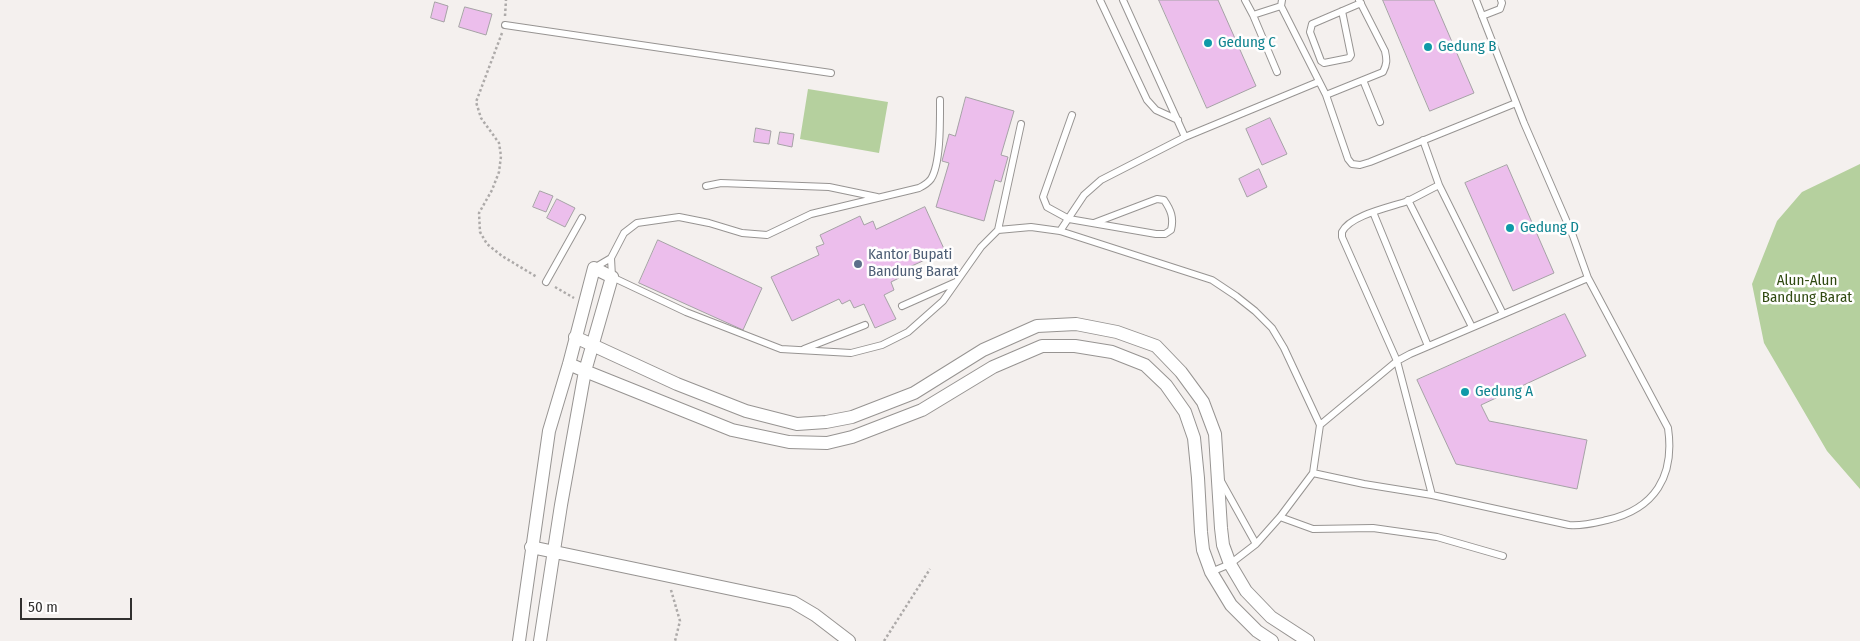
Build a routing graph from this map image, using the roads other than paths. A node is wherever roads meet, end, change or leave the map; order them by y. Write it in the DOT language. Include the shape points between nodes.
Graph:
graph roads {
  1 [pos="1100,0"];
  2 [pos="1123,0"];
  3 [pos="1245,0"];
  4 [pos="1476,0"];
  5 [pos="1500,0"];
  6 [pos="1360,1"];
  7 [pos="1282,3"];
  8 [pos="1342,11"];
  9 [pos="1253,14"];
  10 [pos="1482,16"];
  11 [pos="505,25"];
  12 [pos="1278,72"];
  13 [pos="831,73"];
  14 [pos="1363,80"];
  15 [pos="1318,82"];
  16 [pos="1326,95"];
  17 [pos="940,100"];
  18 [pos="1516,103"];
  19 [pos="1072,115"];
  20 [pos="1178,120"];
  21 [pos="1380,122"];
  22 [pos="1021,124"];
  23 [pos="1185,137"];
  24 [pos="1423,140"];
  25 [pos="1439,185"];
  26 [pos="706,186"];
  27 [pos="881,197"];
  28 [pos="1408,200"];
  29 [pos="1373,212"];
  30 [pos="582,218"];
  31 [pos="1068,219"];
  32 [pos="1094,223"];
  33 [pos="998,230"];
  34 [pos="1060,231"];
  35 [pos="611,258"];
  36 [pos="594,268"];
  37 [pos="612,276"];
  38 [pos="1588,278"];
  39 [pos="546,282"];
  40 [pos="957,282"];
  41 [pos="902,306"];
  42 [pos="1503,314"];
  43 [pos="865,325"];
  44 [pos="1472,327"];
  45 [pos="575,337"];
  46 [pos="594,346"];
  47 [pos="1428,346"];
  48 [pos="802,350"];
  49 [pos="1397,361"];
  50 [pos="569,364"];
  51 [pos="586,371"];
  52 [pos="1320,425"];
  53 [pos="1313,473"];
  54 [pos="1218,479"];
  55 [pos="1432,495"];
  56 [pos="1280,517"];
  57 [pos="1256,544"];
  58 [pos="531,547"];
  59 [pos="554,552"];
  60 [pos="1503,556"];
  61 [pos="1230,564"];
  62 [pos="1211,572"];
  63 [pos="519,641"];
  64 [pos="540,641"];
  65 [pos="849,641"];
  66 [pos="1272,641"];
  67 [pos="1308,641"];
  1 -- 20 [label="lane" via="1147,100 1156,110"];
  2 -- 20 [label="lane"];
  3 -- 9 [label="lane"];
  4 -- 10 [label="lane"];
  5 -- 10 [label="lane" via="1500,9"];
  6 -- 8 [label="lane"];
  6 -- 14 [label="lane" via="1388,60 1383,72"];
  7 -- 9 [label="lane"];
  7 -- 15 [label="lane"];
  8 -- 8 [label="lane" via="1312,24 1310,28 1324,63 1350,58"];
  9 -- 12 [label="lane"];
  10 -- 18 [label="lane"];
  11 -- 13 [label="lane"];
  14 -- 16 [label="lane"];
  14 -- 21 [label="lane"];
  15 -- 16 [label="lane"];
  15 -- 23 [label="lane"];
  16 -- 24 [label="lane" via="1352,164 1365,164"];
  17 -- 27 [label="lane" via="938,148 930,181 919,188"];
  18 -- 24 [label="lane"];
  18 -- 38 [label="lane"];
  19 -- 31 [label="lane" via="1043,197 1047,207"];
  20 -- 23 [label="lane"];
  22 -- 33 [label="lane"];
  23 -- 31 [label="lane" via="1091,187"];
  24 -- 25 [label="lane"];
  25 -- 28 [label="lane"];
  25 -- 42 [label="lane"];
  26 -- 27 [label="lane" via="721,183 829,187"];
  27 -- 35 [label="lane" via="811,214 767,235 742,233 679,218 637,223 624,233"];
  28 -- 29 [label="lane"];
  28 -- 44 [label="lane"];
  29 -- 47 [label="lane"];
  29 -- 49 [label="lane" via="1344,228 1342,237"];
  30 -- 39 [label="lane"];
  31 -- 32 [label="lane"];
  31 -- 34 [label="lane"];
  32 -- 32 [label="lane" via="1158,199 1164,200 1174,222 1172,230 1165,234"];
  33 -- 34 [label="lane" via="1031,227"];
  33 -- 40 [label="lane" via="981,247"];
  34 -- 52 [label="lane" via="1212,280 1236,296 1272,328"];
  35 -- 36 [label="lane"];
  35 -- 37 [label="lane"];
  36 -- 37 [label="street"];
  36 -- 45 [label="street"];
  37 -- 46 [label="street"];
  37 -- 48 [label="lane" via="686,312 781,349"];
  38 -- 42 [label="lane"];
  38 -- 55 [label="lane" via="1668,428 1670,450 1666,472 1650,499 1618,517 1582,526"];
  40 -- 41 [label="lane"];
  40 -- 48 [label="lane" via="944,302 908,332 882,345 851,353"];
  42 -- 44 [label="lane"];
  43 -- 48 [label="lane"];
  44 -- 47 [label="lane"];
  45 -- 46 [label="street"];
  45 -- 50 [label="street"];
  46 -- 51 [label="street"];
  46 -- 54 [label="street" via="746,411 797,424 852,417 914,393 983,350 1037,326 1076,324 1117,332 1156,346 1203,402 1215,434"];
  47 -- 49 [label="lane"];
  49 -- 52 [label="lane"];
  49 -- 55 [label="lane"];
  50 -- 51 [label="street"];
  50 -- 58 [label="street" via="548,431"];
  51 -- 59 [label="street"];
  51 -- 62 [label="street" via="732,430 789,442 827,443 852,437 922,410 993,367 1042,346 1075,346 1112,352 1145,365 1166,385 1185,412 1194,438 1203,550"];
  52 -- 53 [label="lane"];
  53 -- 55 [label="lane"];
  53 -- 56 [label="lane"];
  54 -- 57 [label="lane"];
  54 -- 61 [label="street" via="1223,545"];
  56 -- 57 [label="lane"];
  56 -- 60 [label="lane" via="1314,529 1373,528 1437,537"];
  57 -- 61 [label="lane"];
  58 -- 59 [label="street"];
  58 -- 63 [label="street"];
  59 -- 64 [label="street"];
  59 -- 65 [label="street" via="793,602"];
  61 -- 62 [label="lane"];
  61 -- 67 [label="street" via="1246,591 1271,617"];
  62 -- 66 [label="street" via="1231,605"];
}
